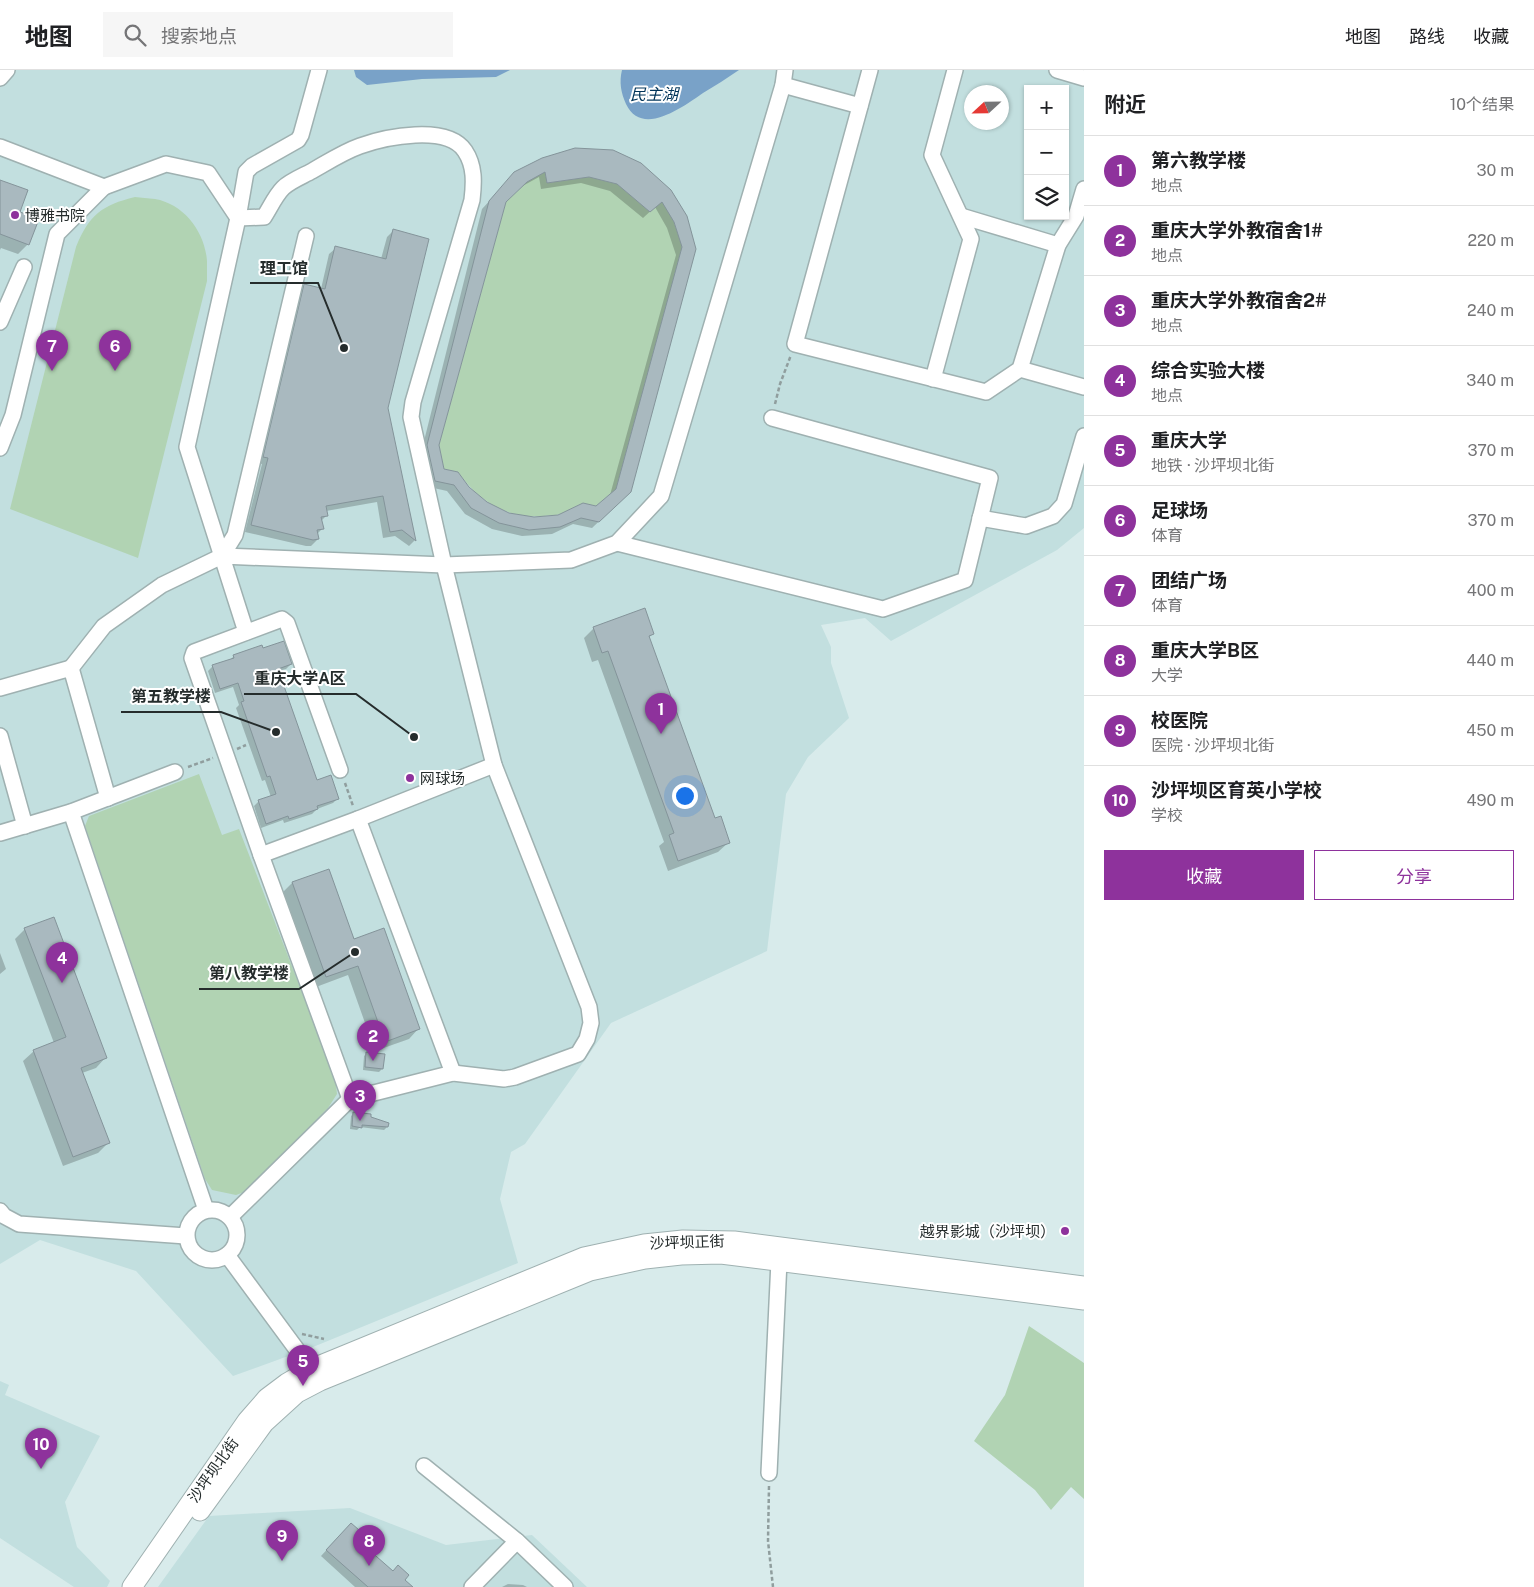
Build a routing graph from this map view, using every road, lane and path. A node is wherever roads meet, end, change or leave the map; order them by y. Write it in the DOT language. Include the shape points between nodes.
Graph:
graph roads {
  1 [pos="7,70"];
  2 [pos="319,70"];
  3 [pos="870,70"];
  4 [pos="955,70"];
  5 [pos="1057,70"];
  6 [pos="784,77"];
  7 [pos="0,78"];
  8 [pos="1084,78"];
  9 [pos="860,106"];
  10 [pos="0,147"];
  11 [pos="104,187"];
  12 [pos="1084,189"];
  13 [pos="961,216"];
  14 [pos="238,218"];
  15 [pos="306,236"];
  16 [pos="1058,245"];
  17 [pos="24,267"];
  18 [pos="0,322"];
  19 [pos="795,344"];
  20 [pos="1020,368"];
  21 [pos="933,379"];
  22 [pos="1084,387"];
  23 [pos="772,418"];
  24 [pos="1084,436"];
  25 [pos="0,448"];
  26 [pos="980,518"];
  27 [pos="617,543"];
  28 [pos="222,556"];
  29 [pos="444,565"];
  30 [pos="246,632"];
  31 [pos="71,668"];
  32 [pos="0,688"];
  33 [pos="0,736"];
  34 [pos="246,745"];
  35 [pos="225,753"];
  36 [pos="494,765"];
  37 [pos="340,770"];
  38 [pos="175,772"];
  39 [pos="108,798"];
  40 [pos="71,812"];
  41 [pos="358,819"];
  42 [pos="25,826"];
  43 [pos="0,833"];
  44 [pos="261,855"];
  45 [pos="453,1073"];
  46 [pos="350,1099"];
  47 [pos="206,1210"];
  48 [pos="0,1211"];
  49 [pos="230,1217"];
  50 [pos="186,1236"];
  51 [pos="227,1255"];
  52 [pos="779,1261"];
  53 [pos="1084,1286"];
  54 [pos="1084,1300"];
  55 [pos="316,1375"];
  56 [pos="424,1466"];
  57 [pos="769,1472"];
  58 [pos="517,1541"];
  59 [pos="132,1587"];
  60 [pos="147,1587"];
  61 [pos="472,1587"];
  62 [pos="565,1587"];
  63 [pos="773,1587"];
  1 -- 7 [label="street"];
  2 -- 14 [label="street" via="301,135 246,172"];
  3 -- 9 [label="street"];
  4 -- 13 [label="street" via="932,155"];
  5 -- 8 [label="street"];
  6 -- 9 [label="street"];
  6 -- 27 [label="street" via="661,496"];
  9 -- 19 [label="street"];
  10 -- 11 [label="street"];
  11 -- 14 [label="street" via="166,164 208,173"];
  11 -- 25 [label="street" via="56,234 13,415"];
  12 -- 16 [label="street" via="1076,216"];
  13 -- 16 [label="street"];
  13 -- 21 [label="street" via="971,239"];
  14 -- 28 [label="street" via="187,447"];
  14 -- 29 [label="street" via="264,217 283,188 360,146 408,134 442,138 465,150 472,166 472,200 411,417"];
  15 -- 28 [label="street" via="235,535"];
  16 -- 20 [label="street"];
  17 -- 18 [label="street"];
  19 -- 21 [label="street"];
  19 -- 23 [label="path"];
  20 -- 21 [label="street" via="986,392"];
  20 -- 22 [label="street"];
  23 -- 26 [label="street" via="990,478"];
  24 -- 26 [label="street" via="1064,504 1052,516 1026,526"];
  26 -- 27 [label="street" via="965,580 882,609"];
  27 -- 29 [label="street" via="570,560"];
  28 -- 29 [label="street"];
  28 -- 30 [label="street"];
  28 -- 31 [label="street" via="162,586 104,626"];
  29 -- 36 [label="street"];
  30 -- 35 [label="street" via="198,649 192,658"];
  30 -- 37 [label="street" via="282,619 287,623"];
  31 -- 32 [label="street"];
  31 -- 39 [label="street"];
  33 -- 42 [label="street"];
  34 -- 35 [label="path"];
  35 -- 38 [label="path"];
  35 -- 44 [label="street"];
  36 -- 41 [label="street"];
  36 -- 45 [label="street" via="589,1007 591,1023 578,1054 516,1077 504,1079"];
  37 -- 41 [label="path"];
  38 -- 39 [label="street"];
  39 -- 40 [label="street"];
  40 -- 42 [label="street"];
  40 -- 47 [label="street"];
  41 -- 44 [label="street"];
  41 -- 45 [label="street"];
  42 -- 43 [label="street"];
  44 -- 46 [label="street"];
  45 -- 46 [label="street"];
  46 -- 49 [label="street"];
  47 -- 49 [label="street" via="215,1209"];
  47 -- 50 [label="street" via="191,1219"];
  48 -- 50 [label="street" via="19,1224"];
  49 -- 51 [label="street" via="237,1233 236,1242"];
  50 -- 51 [label="street" via="192,1251 204,1259 220,1259"];
  51 -- 55 [label="street"];
  52 -- 54 [label="main road, 沙坪坝正街"];
  52 -- 55 [label="main road, 沙坪坝正街" via="722,1254 681,1255 590,1271"];
  52 -- 57 [label="street"];
  53 -- 55 [label="main road, 沙坪坝正街" via="734,1240 644,1244 584,1257"];
  55 -- 59 [label="main road, 沙坪坝北街" via="287,1383 267,1398 247,1421"];
  55 -- 60 [label="main road, 沙坪坝北街" via="264,1423"];
  56 -- 58 [label="street"];
  57 -- 63 [label="path" via="768,1541"];
  58 -- 61 [label="street"];
  58 -- 62 [label="street"];
}
